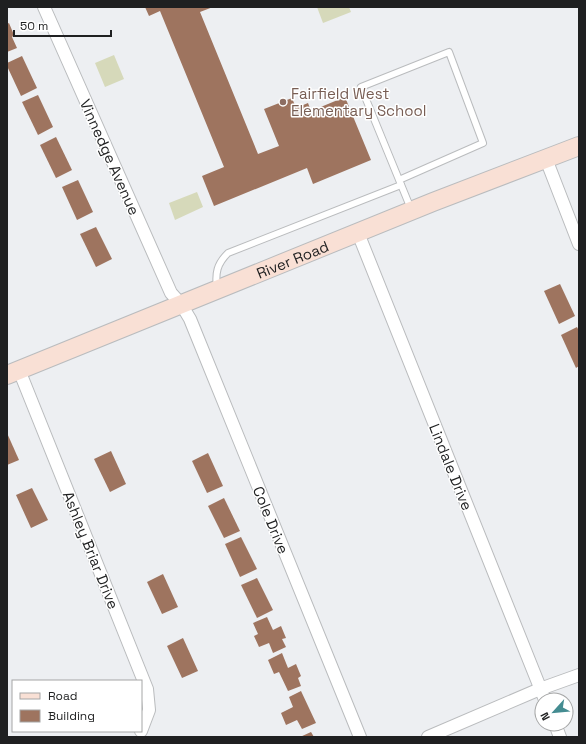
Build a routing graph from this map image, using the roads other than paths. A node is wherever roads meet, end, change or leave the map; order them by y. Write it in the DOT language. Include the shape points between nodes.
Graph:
graph roads {
  1 [pos="44,7"];
  2 [pos="579,146"];
  3 [pos="546,159"];
  4 [pos="400,182"];
  5 [pos="412,211"];
  6 [pos="358,233"];
  7 [pos="579,244"];
  8 [pos="217,290"];
  9 [pos="181,304"];
  10 [pos="13,373"];
  11 [pos="579,675"];
  12 [pos="542,692"];
  13 [pos="547,692"];
  14 [pos="534,697"];
  15 [pos="142,728"];
  16 [pos="360,737"];
  17 [pos="428,737"];
  1 -- 9 [label="street, Vinnedge Avenue" via="171,293"];
  2 -- 3 [label="street, River Road"];
  3 -- 5 [label="street, River Road"];
  3 -- 7 [label="street"];
  4 -- 4 [label="lane" via="361,87 449,52 483,144"];
  4 -- 5 [label="lane"];
  4 -- 8 [label="lane" via="228,253 220,261 215,278"];
  5 -- 6 [label="street, River Road"];
  6 -- 8 [label="street, River Road"];
  6 -- 12 [label="street, Lindale Drive"];
  8 -- 9 [label="street, River Road"];
  9 -- 10 [label="street, River Road"];
  9 -- 16 [label="street, Cole Drive" via="190,319"];
  10 -- 15 [label="street, Ashley Briar Drive" via="147,689 149,710"];
  11 -- 13 [label="street"];
  14 -- 17 [label="street"];
}
